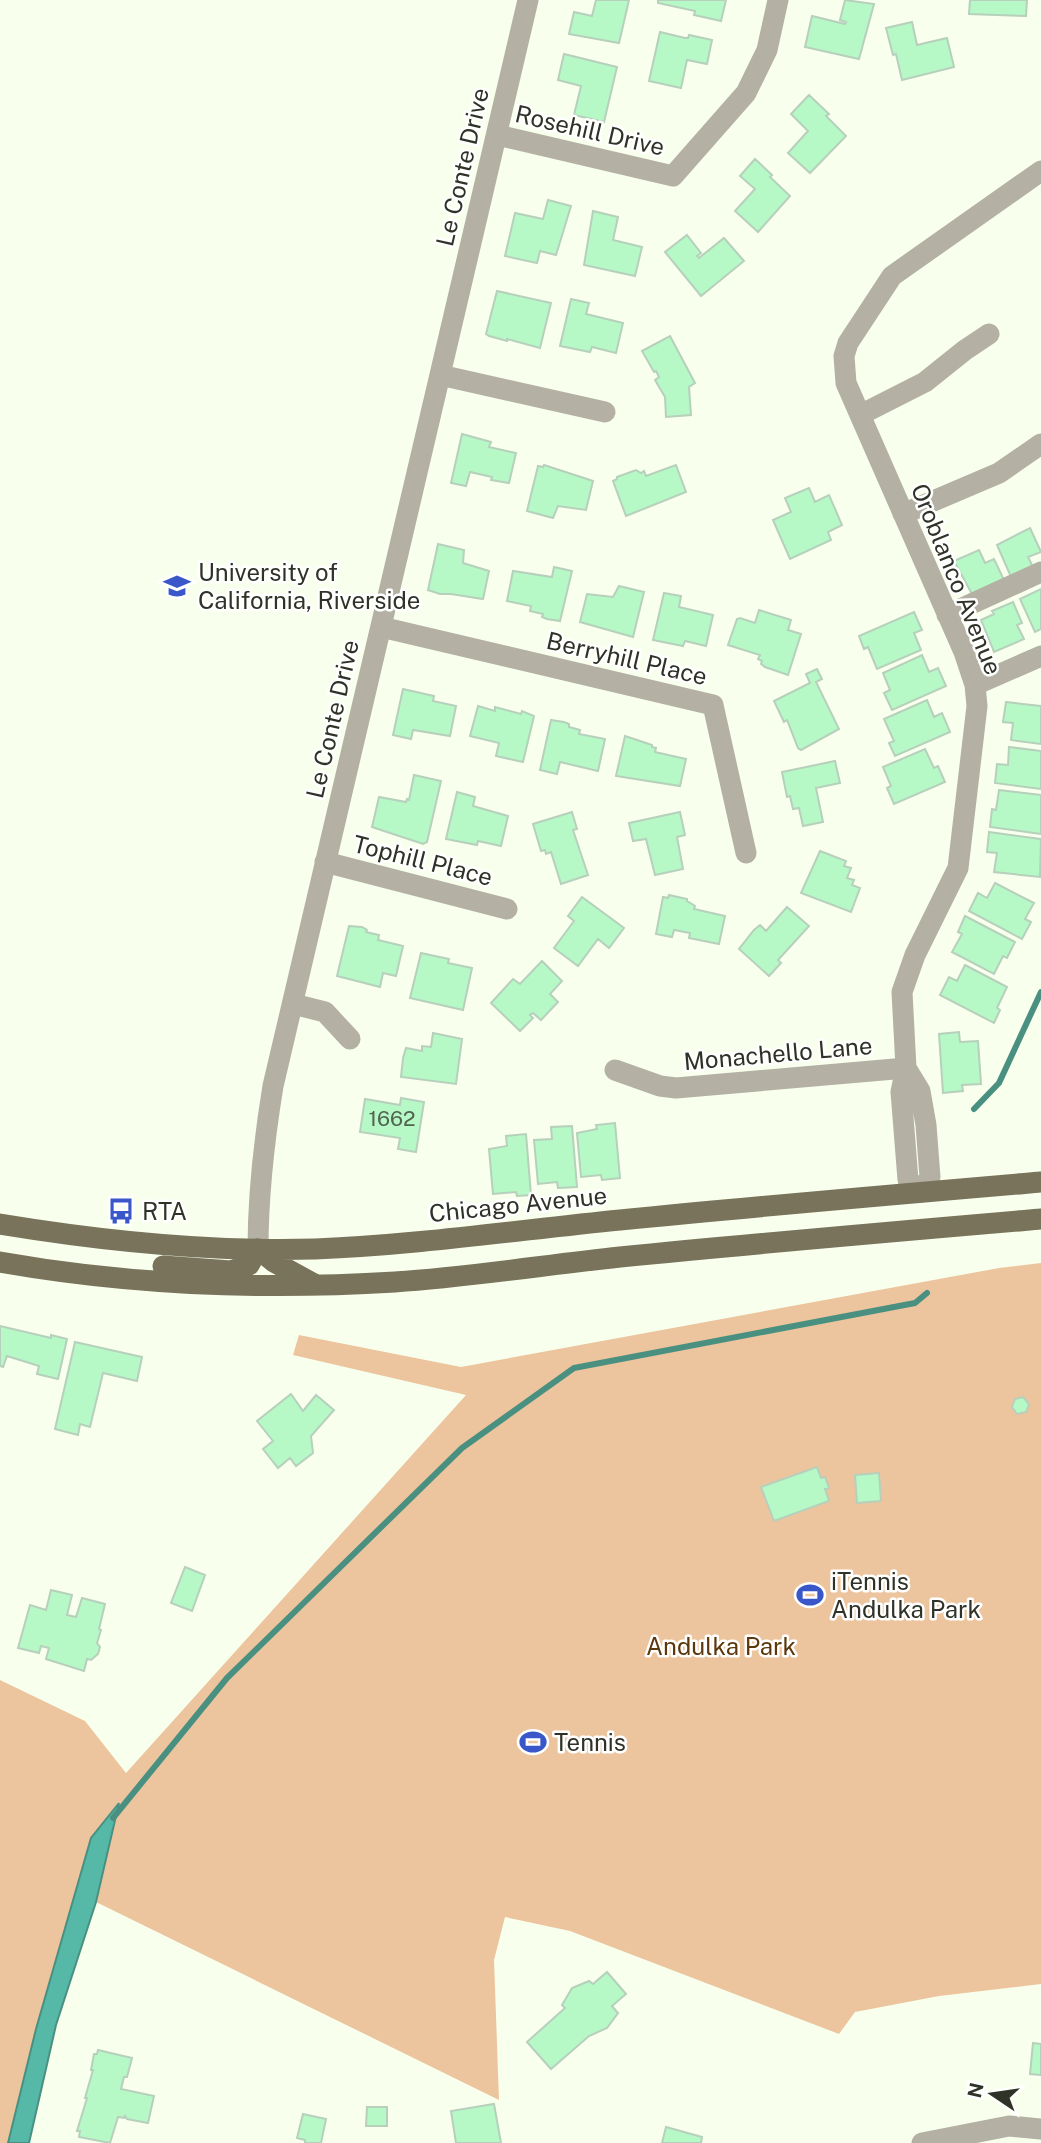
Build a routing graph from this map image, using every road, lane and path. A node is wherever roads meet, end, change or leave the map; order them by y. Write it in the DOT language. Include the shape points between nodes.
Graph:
graph roads {
  1 [pos="528,0"];
  2 [pos="778,0"];
  3 [pos="496,135"];
  4 [pos="1041,171"];
  5 [pos="989,334"];
  6 [pos="440,375"];
  7 [pos="605,412"];
  8 [pos="860,415"];
  9 [pos="1041,444"];
  10 [pos="903,514"];
  11 [pos="1041,572"];
  12 [pos="947,615"];
  13 [pos="381,627"];
  14 [pos="1041,656"];
  15 [pos="975,685"];
  16 [pos="746,853"];
  17 [pos="325,862"];
  18 [pos="507,909"];
  19 [pos="293,1004"];
  20 [pos="350,1040"];
  21 [pos="906,1068"];
  22 [pos="615,1070"];
  23 [pos="1041,1182"];
  24 [pos="921,1192"];
  25 [pos="1041,1219"];
  26 [pos="0,1223"];
  27 [pos="258,1249"];
  28 [pos="0,1262"];
  29 [pos="98,1274"];
  30 [pos="317,1286"];
  31 [pos="1041,2130"];
  32 [pos="922,2143"];
  1 -- 3 [label="street, Le Conte Drive"];
  2 -- 3 [label="street, Rosehill Drive" via="767,50 746,93 673,176"];
  3 -- 6 [label="street, Le Conte Drive"];
  4 -- 8 [label="street, Oroblanco Avenue" via="892,276 844,356 846,383"];
  5 -- 8 [label="street" via="925,382"];
  6 -- 7 [label="street"];
  6 -- 13 [label="street, Le Conte Drive"];
  8 -- 10 [label="street, Oroblanco Avenue"];
  9 -- 10 [label="street" via="999,473"];
  10 -- 12 [label="street, Oroblanco Avenue"];
  11 -- 12 [label="street"];
  12 -- 15 [label="street, Oroblanco Avenue"];
  13 -- 16 [label="street, Berryhill Place" via="713,705"];
  13 -- 17 [label="street, Le Conte Drive"];
  14 -- 15 [label="street"];
  15 -- 21 [label="street, Oroblanco Avenue" via="977,706 958,869 902,992"];
  17 -- 18 [label="street, Tophill Place"];
  17 -- 19 [label="street, Le Conte Drive"];
  19 -- 20 [label="street" via="325,1013"];
  19 -- 27 [label="street, Le Conte Drive" via="264,1142"];
  21 -- 22 [label="street, Monachello Lane" via="676,1088"];
  21 -- 24 [label="street, Oroblanco Avenue" via="920,1091 926,1125 930,1177"];
  23 -- 24 [label="main road, Chicago Avenue"];
  24 -- 27 [label="main road, Chicago Avenue" via="393,1244"];
  25 -- 30 [label="main road"];
  26 -- 27 [label="main road, Chicago Avenue" via="50,1232"];
  27 -- 29 [label="main road" via="249,1265 231,1271 115,1263"];
  27 -- 30 [label="main road"];
  28 -- 29 [label="main road"];
  29 -- 30 [label="main road" via="207,1284"];
  31 -- 32 [label="street" via="1009,2126"];
}
